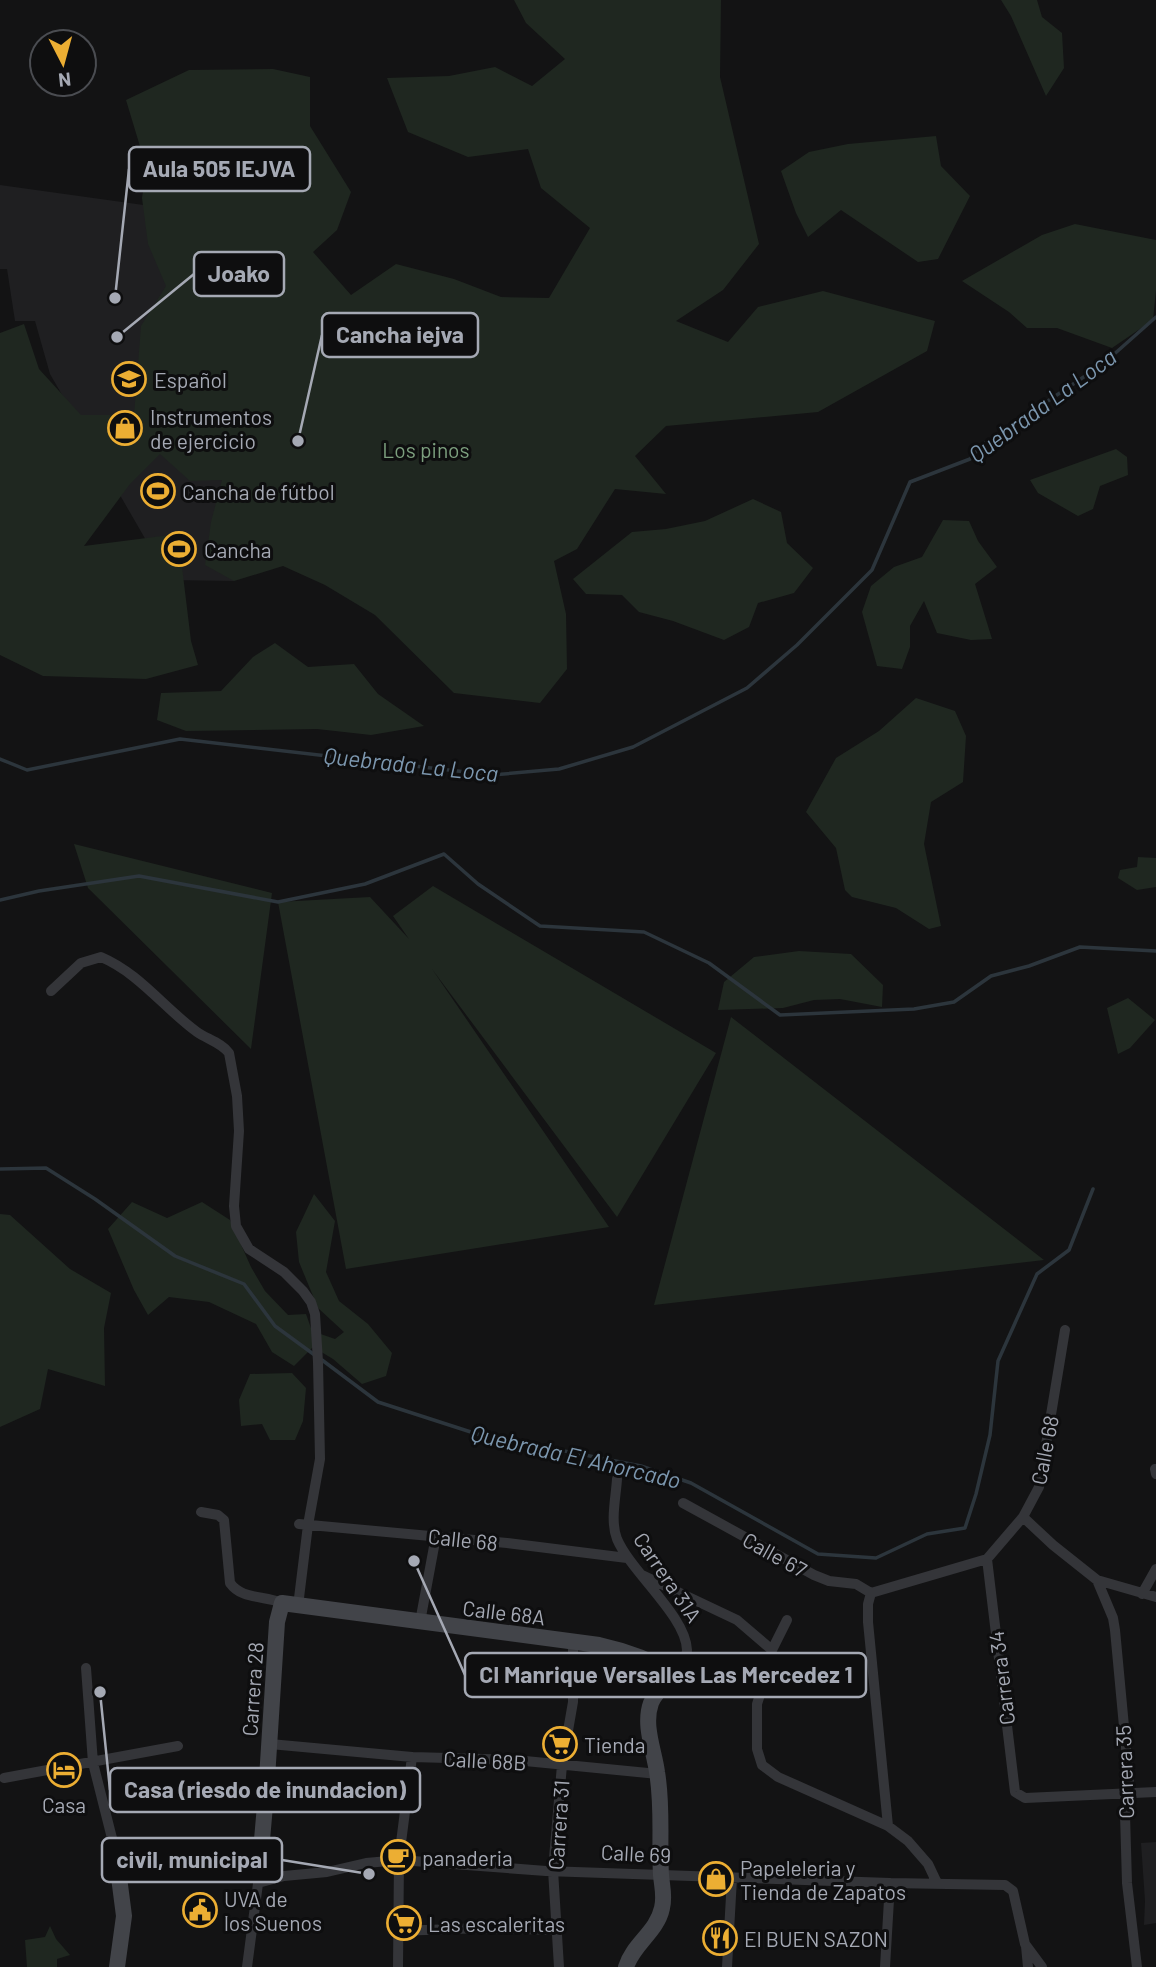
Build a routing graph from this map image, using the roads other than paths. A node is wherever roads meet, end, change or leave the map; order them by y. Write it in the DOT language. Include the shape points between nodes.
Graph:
graph roads {
  1 [pos="51,991"];
  2 [pos="1065,1331"];
  3 [pos="617,1479"];
  4 [pos="683,1503"];
  5 [pos="201,1512"];
  6 [pos="1023,1517"];
  7 [pos="303,1525"];
  8 [pos="436,1536"];
  9 [pos="627,1558"];
  10 [pos="987,1559"];
  11 [pos="1156,1569"];
  12 [pos="640,1575"];
  13 [pos="1097,1580"];
  14 [pos="871,1593"];
  15 [pos="1142,1594"];
  16 [pos="1156,1597"];
  17 [pos="282,1603"];
  18 [pos="298,1606"];
  19 [pos="787,1620"];
  20 [pos="420,1622"];
  21 [pos="573,1642"];
  22 [pos="772,1650"];
  23 [pos="86,1668"];
  24 [pos="675,1674"];
  25 [pos="270,1744"];
  26 [pos="178,1746"];
  27 [pos="412,1757"];
  28 [pos="93,1763"];
  29 [pos="562,1765"];
  30 [pos="658,1774"];
  31 [pos="4,1778"];
  32 [pos="1156,1792"];
  33 [pos="1126,1794"];
  34 [pos="888,1826"];
  35 [pos="116,1854"];
  36 [pos="399,1860"];
  37 [pos="553,1870"];
  38 [pos="661,1875"];
  39 [pos="258,1878"];
  40 [pos="732,1878"];
  41 [pos="890,1883"];
  42 [pos="937,1883"];
  43 [pos="558,1930"];
  44 [pos="397,1931"];
  45 [pos="1026,1944"];
  46 [pos="117,1967"];
  47 [pos="247,1967"];
  48 [pos="398,1967"];
  49 [pos="559,1967"];
  50 [pos="626,1967"];
  51 [pos="727,1967"];
  52 [pos="885,1967"];
  53 [pos="1028,1967"];
  54 [pos="1042,1967"];
  55 [pos="1137,1967"];
  1 -- 7 [label="street" via="81,963 101,957 117,964 185,1024 229,1053 239,1131 236,1226 248,1249 284,1272 311,1302 315,1314 320,1459"];
  2 -- 6 [label="street, Calle 68" via="1039,1486"];
  3 -- 9 [label="street, Carrera 31A" via="614,1521"];
  4 -- 14 [label="street, Calle 67" via="814,1575 856,1584"];
  5 -- 17 [label="street, Calle 68A" via="224,1520 230,1583 235,1590"];
  6 -- 10 [label="street, Calle 68"];
  6 -- 13 [label="street"];
  7 -- 8 [label="street, Calle 68"];
  7 -- 18 [label="street"];
  8 -- 9 [label="street, Calle 68"];
  8 -- 20 [label="street"];
  9 -- 12 [label="street, Carrera 31A"];
  10 -- 14 [label="street"];
  10 -- 33 [label="street, Carrera 34" via="1018,1795"];
  11 -- 15 [label="street"];
  12 -- 22 [label="street" via="737,1620"];
  12 -- 24 [label="street, Carrera 31A" via="685,1639 687,1652"];
  13 -- 15 [label="street"];
  13 -- 33 [label="street, Carrera 35" via="1115,1630 1129,1780"];
  14 -- 34 [label="street" via="868,1622"];
  15 -- 16 [label="street"];
  17 -- 18 [label="street, Calle 68A"];
  17 -- 25 [label="street, Carrera 28"];
  18 -- 20 [label="street, Calle 68A"];
  19 -- 22 [label="street"];
  20 -- 21 [label="street, Calle 68A"];
  21 -- 24 [label="street, Calle 68A" via="625,1651"];
  21 -- 29 [label="street, Carrera 31" via="573,1702"];
  22 -- 34 [label="street" via="757,1704 757,1749 762,1765 778,1777"];
  23 -- 28 [label="street"];
  24 -- 30 [label="street, Carrera 31A" via="657,1692 649,1714"];
  25 -- 27 [label="street, Calle 68B"];
  25 -- 39 [label="street, Carrera 28"];
  26 -- 28 [label="street"];
  27 -- 29 [label="street, Calle 68B"];
  27 -- 36 [label="street"];
  28 -- 31 [label="street"];
  28 -- 35 [label="street"];
  29 -- 30 [label="street, Calle 68B"];
  29 -- 37 [label="street, Carrera 31"];
  30 -- 38 [label="street, Carrera 31A"];
  32 -- 33 [label="street"];
  33 -- 55 [label="street, Carrera 35" via="1127,1882"];
  34 -- 42 [label="street" via="928,1864"];
  35 -- 39 [label="street, Calle 69"];
  35 -- 46 [label="street" via="124,1916"];
  36 -- 37 [label="street, Calle 69"];
  36 -- 39 [label="street, Calle 69"];
  36 -- 44 [label="street"];
  37 -- 38 [label="street, Calle 69"];
  37 -- 43 [label="street, Carrera 31"];
  38 -- 40 [label="street, Calle 69"];
  38 -- 50 [label="street, Carrera 31A" via="664,1895 657,1923"];
  39 -- 47 [label="street, Carrera 28"];
  40 -- 41 [label="street, Calle 69"];
  40 -- 51 [label="street"];
  41 -- 42 [label="street, Calle 69"];
  41 -- 52 [label="street"];
  42 -- 45 [label="street, Calle 69" via="1005,1885 1013,1891"];
  43 -- 44 [label="street"];
  43 -- 49 [label="street, Carrera 31"];
  44 -- 48 [label="street"];
  45 -- 53 [label="street"];
  45 -- 54 [label="street"];
}
